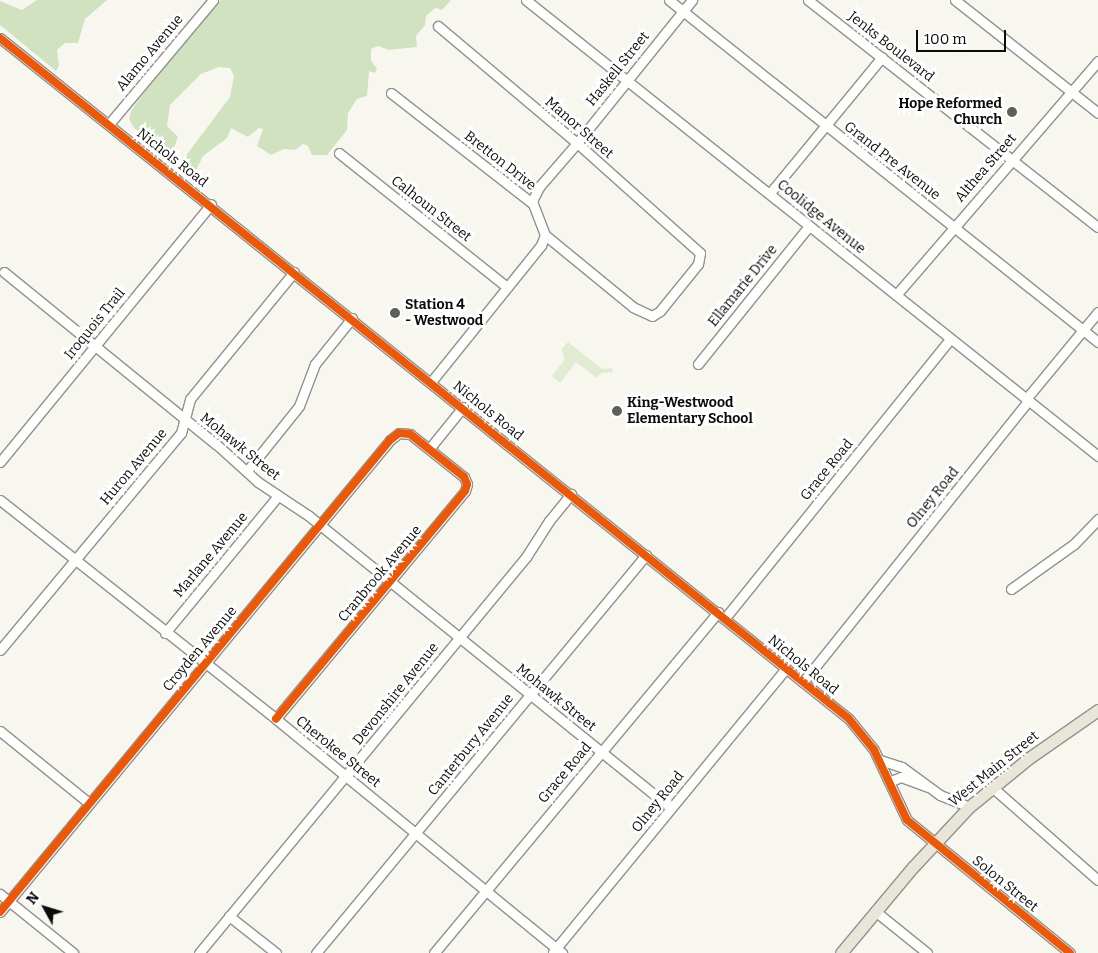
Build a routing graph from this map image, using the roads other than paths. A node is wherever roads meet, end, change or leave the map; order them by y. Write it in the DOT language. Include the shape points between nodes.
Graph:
graph roads {
  1 [pos="213,0"];
  2 [pos="526,0"];
  3 [pos="669,0"];
  4 [pos="692,0"];
  5 [pos="808,0"];
  6 [pos="955,0"];
  7 [pos="683,12"];
  8 [pos="438,26"];
  9 [pos="0,38"];
  10 [pos="882,57"];
  11 [pos="1098,61"];
  12 [pos="627,80"];
  13 [pos="1071,92"];
  14 [pos="391,93"];
  15 [pos="1098,113"];
  16 [pos="109,124"];
  17 [pos="825,126"];
  18 [pos="577,143"];
  19 [pos="339,153"];
  20 [pos="1011,160"];
  21 [pos="770,193"];
  22 [pos="211,204"];
  23 [pos="533,204"];
  24 [pos="809,226"];
  25 [pos="953,227"];
  26 [pos="1098,228"];
  27 [pos="545,236"];
  28 [pos="4,272"];
  29 [pos="294,272"];
  30 [pos="507,287"];
  31 [pos="896,295"];
  32 [pos="1098,312"];
  33 [pos="352,318"];
  34 [pos="1084,330"];
  35 [pos="950,339"];
  36 [pos="1098,342"];
  37 [pos="95,345"];
  38 [pos="698,364"];
  39 [pos="431,382"];
  40 [pos="1027,400"];
  41 [pos="463,407"];
  42 [pos="184,419"];
  43 [pos="430,449"];
  44 [pos="1098,456"];
  45 [pos="0,462"];
  46 [pos="247,471"];
  47 [pos="571,494"];
  48 [pos="278,496"];
  49 [pos="0,500"];
  50 [pos="1098,520"];
  51 [pos="320,525"];
  52 [pos="646,554"];
  53 [pos="75,559"];
  54 [pos="390,582"];
  55 [pos="1010,589"];
  56 [pos="722,615"];
  57 [pos="165,632"];
  58 [pos="460,637"];
  59 [pos="0,650"];
  60 [pos="204,663"];
  61 [pos="786,668"];
  62 [pos="803,682"];
  63 [pos="530,695"];
  64 [pos="1098,710"];
  65 [pos="276,719"];
  66 [pos="0,731"];
  67 [pos="601,751"];
  68 [pos="880,760"];
  69 [pos="346,777"];
  70 [pos="889,782"];
  71 [pos="928,787"];
  72 [pos="992,787"];
  73 [pos="89,803"];
  74 [pos="969,807"];
  75 [pos="671,808"];
  76 [pos="416,833"];
  77 [pos="924,835"];
  78 [pos="934,842"];
  79 [pos="1098,880"];
  80 [pos="486,890"];
  81 [pos="0,894"];
  82 [pos="9,902"];
  83 [pos="875,911"];
  84 [pos="0,912"];
  85 [pos="229,916"];
  86 [pos="556,951"];
  87 [pos="73,953"];
  88 [pos="199,953"];
  89 [pos="276,953"];
  90 [pos="316,953"];
  91 [pos="434,953"];
  92 [pos="841,953"];
  93 [pos="926,953"];
  94 [pos="1070,953"];
  1 -- 16 [label="street, Alamo Avenue"];
  2 -- 12 [label="street, Coolidge Avenue"];
  3 -- 7 [label="street, Grand Pre Avenue"];
  4 -- 7 [label="street, Haskell Street"];
  5 -- 10 [label="street, Jenks Boulevard"];
  6 -- 13 [label="street"];
  7 -- 12 [label="street, Haskell Street"];
  7 -- 17 [label="street, Grand Pre Avenue"];
  8 -- 18 [label="street, Manor Street"];
  9 -- 16 [label="street, Nichols Road"];
  10 -- 17 [label="street"];
  10 -- 20 [label="street, Jenks Boulevard"];
  11 -- 13 [label="street, Althea Street"];
  12 -- 18 [label="street, Haskell Street"];
  12 -- 21 [label="street, Coolidge Avenue"];
  13 -- 15 [label="street"];
  13 -- 20 [label="street, Althea Street"];
  14 -- 23 [label="street, Bretton Drive"];
  16 -- 22 [label="street, Nichols Road"];
  17 -- 21 [label="street"];
  17 -- 25 [label="street, Grand Pre Avenue"];
  18 -- 23 [label="street, Haskell Street" via="536,192"];
  18 -- 27 [label="street, Manor Street" via="700,254 698,264 660,311 648,316"];
  19 -- 30 [label="street, Calhoun Street"];
  20 -- 25 [label="street, Althea Street"];
  20 -- 26 [label="street, Jenks Boulevard"];
  21 -- 24 [label="street, Coolidge Avenue"];
  22 -- 29 [label="street, Nichols Road"];
  22 -- 37 [label="street, Iroquois Trail"];
  23 -- 27 [label="street, Bretton Drive"];
  24 -- 31 [label="street, Coolidge Avenue"];
  24 -- 38 [label="street, Ellamarie Drive"];
  25 -- 31 [label="street, Althea Street"];
  25 -- 34 [label="street, Grand Pre Avenue"];
  27 -- 30 [label="street"];
  28 -- 37 [label="street, Mohawk Street"];
  29 -- 33 [label="street, Nichols Road"];
  29 -- 42 [label="street, Huron Avenue" via="194,394 185,408"];
  30 -- 39 [label="street"];
  31 -- 35 [label="street, Coolidge Avenue"];
  32 -- 34 [label="street, Olney Road"];
  33 -- 39 [label="street, Nichols Road"];
  33 -- 46 [label="street" via="315,364 299,406"];
  34 -- 36 [label="street, Grand Pre Avenue"];
  34 -- 40 [label="street, Olney Road"];
  35 -- 40 [label="street, Coolidge Avenue"];
  35 -- 56 [label="street, Grace Road"];
  37 -- 42 [label="street, Mohawk Street"];
  37 -- 45 [label="street, Iroquois Trail"];
  39 -- 41 [label="street, Nichols Road"];
  40 -- 44 [label="street, Coolidge Avenue"];
  40 -- 62 [label="street, Olney Road"];
  41 -- 43 [label="street"];
  41 -- 47 [label="street, Nichols Road"];
  42 -- 46 [label="street, Mohawk Street"];
  42 -- 53 [label="street, Huron Avenue" via="181,433"];
  43 -- 51 [label="street, Croyden Avenue" via="406,433 393,436"];
  43 -- 54 [label="street, Cranbrook Avenue" via="464,477 466,487"];
  46 -- 48 [label="street, Mohawk Street"];
  47 -- 52 [label="street, Nichols Road"];
  47 -- 58 [label="street, Devonshire Avenue" via="526,557"];
  48 -- 51 [label="street, Mohawk Street"];
  48 -- 57 [label="street, Marlane Avenue"];
  49 -- 53 [label="street, Cherokee Street"];
  50 -- 55 [label="street" via="1074,544"];
  51 -- 54 [label="street, Mohawk Street"];
  51 -- 60 [label="street, Croyden Avenue"];
  52 -- 56 [label="street, Nichols Road"];
  52 -- 63 [label="street, Canterbury Avenue"];
  53 -- 57 [label="street, Cherokee Street"];
  53 -- 59 [label="street, Huron Avenue"];
  54 -- 58 [label="street, Mohawk Street"];
  54 -- 65 [label="street, Cranbrook Avenue"];
  56 -- 61 [label="street, Nichols Road"];
  56 -- 67 [label="street, Grace Road"];
  57 -- 60 [label="street, Cherokee Street"];
  58 -- 63 [label="street, Mohawk Street"];
  58 -- 69 [label="street, Devonshire Avenue"];
  60 -- 65 [label="street, Cherokee Street"];
  60 -- 73 [label="street, Croyden Avenue"];
  61 -- 62 [label="street, Nichols Road"];
  61 -- 75 [label="street, Olney Road"];
  62 -- 68 [label="street, Nichols Road" via="856,725"];
  63 -- 67 [label="street, Mohawk Street"];
  63 -- 76 [label="street, Canterbury Avenue"];
  64 -- 72 [label="main road, West Main Street"];
  65 -- 69 [label="street, Cherokee Street"];
  66 -- 73 [label="street"];
  67 -- 75 [label="street, Mohawk Street"];
  67 -- 80 [label="street, Grace Road"];
  68 -- 70 [label="street, Nichols Road"];
  68 -- 71 [label="street" via="908,770"];
  69 -- 76 [label="street, Cherokee Street"];
  69 -- 85 [label="street, Devonshire Avenue"];
  70 -- 71 [label="street" via="901,777"];
  70 -- 77 [label="street, Nichols Road" via="903,813"];
  71 -- 74 [label="street" via="948,800"];
  72 -- 74 [label="main road, West Main Street"];
  72 -- 79 [label="street"];
  73 -- 82 [label="street, Croyden Avenue"];
  74 -- 78 [label="main road, West Main Street"];
  75 -- 86 [label="street, Olney Road"];
  76 -- 80 [label="street, Cherokee Street"];
  76 -- 90 [label="street, Canterbury Avenue"];
  77 -- 78 [label="street, Solon Street"];
  78 -- 83 [label="main road, West Main Street"];
  78 -- 94 [label="street, Solon Street"];
  80 -- 86 [label="street, Cherokee Street"];
  80 -- 91 [label="street, Grace Road"];
  81 -- 82 [label="street"];
  82 -- 84 [label="street, Croyden Avenue"];
  82 -- 87 [label="street"];
  83 -- 92 [label="main road, West Main Street"];
  83 -- 93 [label="street"];
  85 -- 88 [label="street, Devonshire Avenue"];
  85 -- 89 [label="street"];
}
